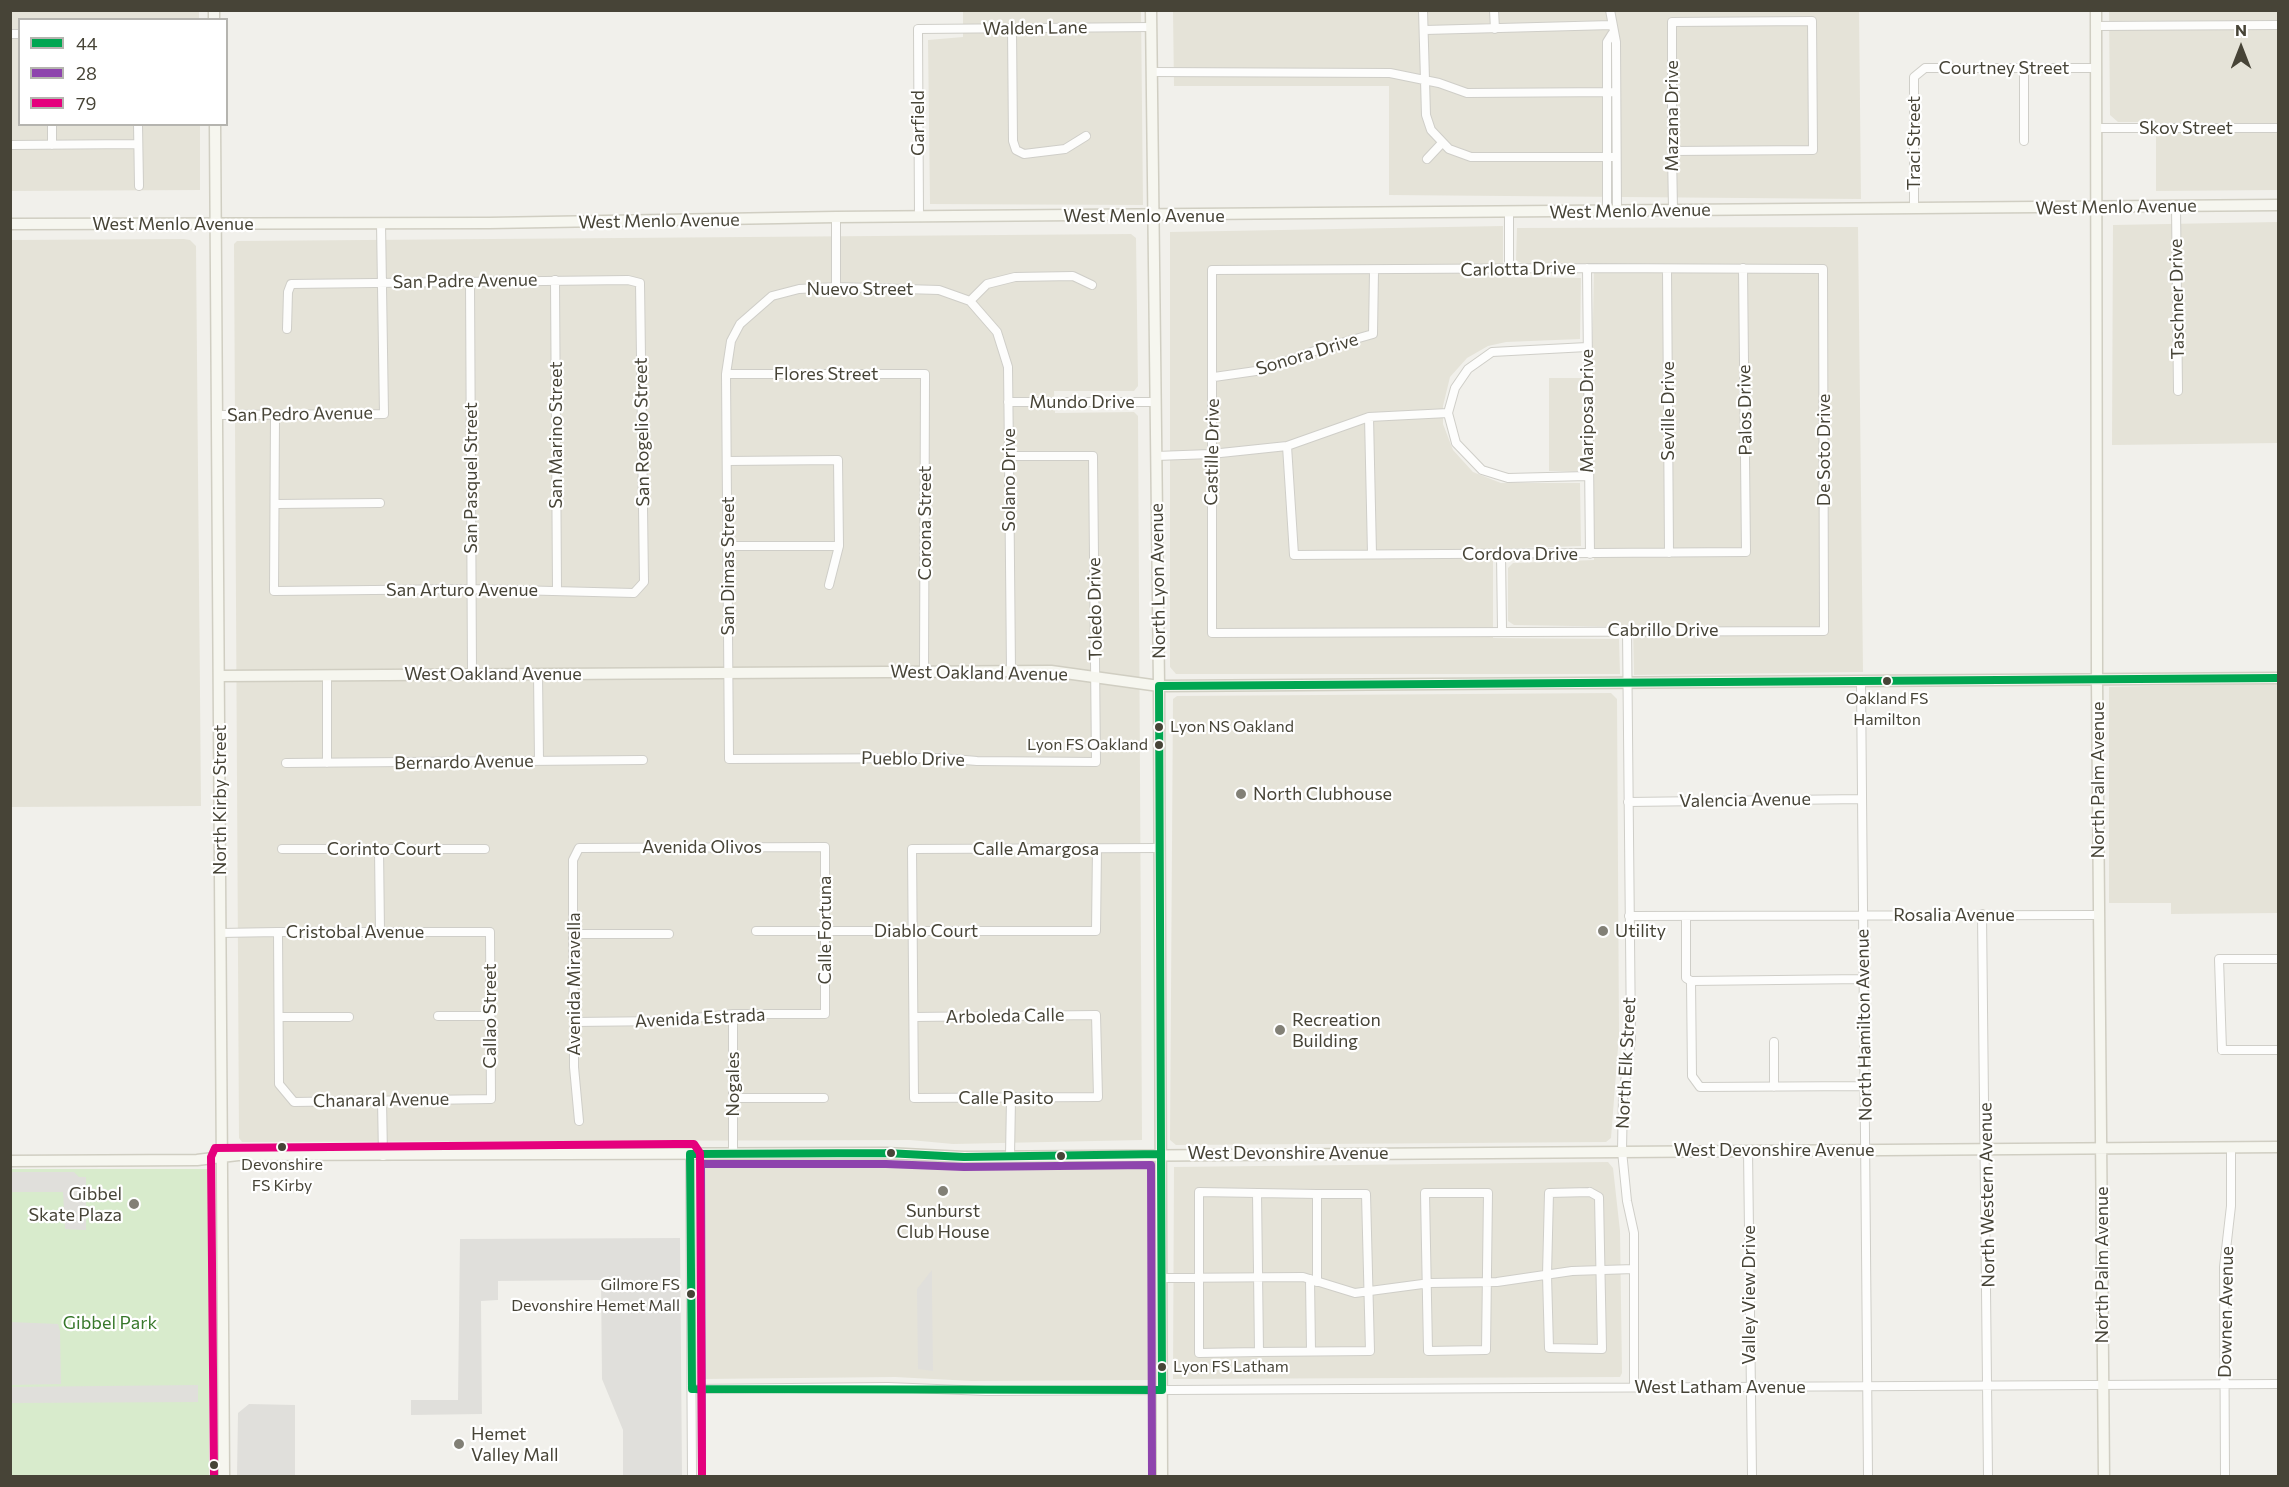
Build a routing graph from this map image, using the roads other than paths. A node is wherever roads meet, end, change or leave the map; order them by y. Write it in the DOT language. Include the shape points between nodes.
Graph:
graph roads {
  1 [pos="1152,10"];
  2 [pos="1423,10"];
  3 [pos="1494,10"];
  4 [pos="1610,10"];
  5 [pos="2096,10"];
  6 [pos="2278,25"];
  7 [pos="2096,26"];
  8 [pos="1152,27"];
  9 [pos="1012,28"];
  10 [pos="918,29"];
  11 [pos="1496,29"];
  12 [pos="1425,30"];
  13 [pos="1612,30"];
  14 [pos="2024,68"];
  15 [pos="2096,68"];
  16 [pos="1152,72"];
  17 [pos="1914,77"];
  18 [pos="1425,80"];
  19 [pos="1611,92"];
  20 [pos="52,126"];
  21 [pos="138,126"];
  22 [pos="215,126"];
  23 [pos="2097,128"];
  24 [pos="2276,128"];
  25 [pos="1086,136"];
  26 [pos="2024,141"];
  27 [pos="1442,143"];
  28 [pos="138,144"];
  29 [pos="10,145"];
  30 [pos="52,145"];
  31 [pos="1672,151"];
  32 [pos="1612,157"];
  33 [pos="1427,159"];
  34 [pos="139,186"];
  35 [pos="2278,205"];
  36 [pos="2176,206"];
  37 [pos="2098,207"];
  38 [pos="1914,209"];
  39 [pos="1673,210"];
  40 [pos="1612,211"];
  41 [pos="1509,212"];
  42 [pos="1153,215"];
  43 [pos="836,217"];
  44 [pos="919,217"];
  45 [pos="381,223"];
  46 [pos="10,224"];
  47 [pos="216,224"];
  48 [pos="1587,268"];
  49 [pos="1667,268"];
  50 [pos="1743,268"];
  51 [pos="1823,268"];
  52 [pos="1212,270"];
  53 [pos="1509,270"];
  54 [pos="1374,271"];
  55 [pos="555,280"];
  56 [pos="470,281"];
  57 [pos="382,282"];
  58 [pos="640,283"];
  59 [pos="1092,285"];
  60 [pos="836,287"];
  61 [pos="969,301"];
  62 [pos="287,329"];
  63 [pos="1587,347"];
  64 [pos="726,374"];
  65 [pos="925,374"];
  66 [pos="1214,377"];
  67 [pos="2178,391"];
  68 [pos="1008,402"];
  69 [pos="1155,402"];
  70 [pos="1448,413"];
  71 [pos="217,415"];
  72 [pos="275,415"];
  73 [pos="1369,417"];
  74 [pos="1287,446"];
  75 [pos="1211,454"];
  76 [pos="1009,456"];
  77 [pos="1156,456"];
  78 [pos="727,461"];
  79 [pos="1587,476"];
  80 [pos="380,503"];
  81 [pos="276,504"];
  82 [pos="728,546"];
  83 [pos="839,546"];
  84 [pos="1746,552"];
  85 [pos="1669,553"];
  86 [pos="1372,554"];
  87 [pos="1501,554"];
  88 [pos="1590,554"];
  89 [pos="644,582"];
  90 [pos="829,585"];
  91 [pos="472,589"];
  92 [pos="557,590"];
  93 [pos="1502,630"];
  94 [pos="1627,630"];
  95 [pos="1824,631"];
  96 [pos="1212,633"];
  97 [pos="1011,671"];
  98 [pos="924,672"];
  99 [pos="729,673"];
  100 [pos="472,674"];
  101 [pos="538,674"];
  102 [pos="327,675"];
  103 [pos="219,676"];
  104 [pos="1096,678"];
  105 [pos="2278,678"];
  106 [pos="2097,680"];
  107 [pos="1861,681"];
  108 [pos="1629,683"];
  109 [pos="1159,686"];
  110 [pos="729,759"];
  111 [pos="643,760"];
  112 [pos="539,761"];
  113 [pos="1096,762"];
  114 [pos="327,763"];
  115 [pos="286,764"];
  116 [pos="1862,799"];
  117 [pos="1628,802"];
  118 [pos="825,847"];
  119 [pos="1159,848"];
  120 [pos="282,849"];
  121 [pos="379,849"];
  122 [pos="485,849"];
  123 [pos="579,849"];
  124 [pos="1097,849"];
  125 [pos="1982,914"];
  126 [pos="1863,915"];
  127 [pos="2099,915"];
  128 [pos="1629,916"];
  129 [pos="1686,916"];
  130 [pos="756,931"];
  131 [pos="826,931"];
  132 [pos="278,932"];
  133 [pos="380,932"];
  134 [pos="490,932"];
  135 [pos="913,932"];
  136 [pos="220,933"];
  137 [pos="573,934"];
  138 [pos="669,934"];
  139 [pos="2278,959"];
  140 [pos="1859,979"];
  141 [pos="1690,981"];
  142 [pos="733,1014"];
  143 [pos="825,1014"];
  144 [pos="438,1016"];
  145 [pos="490,1016"];
  146 [pos="279,1017"];
  147 [pos="349,1017"];
  148 [pos="914,1017"];
  149 [pos="574,1022"];
  150 [pos="1773,1041"];
  151 [pos="2278,1050"];
  152 [pos="1865,1086"];
  153 [pos="1773,1087"];
  154 [pos="1098,1097"];
  155 [pos="733,1098"];
  156 [pos="824,1098"];
  157 [pos="491,1099"];
  158 [pos="1011,1099"];
  159 [pos="382,1100"];
  160 [pos="579,1120"];
  161 [pos="2231,1147"];
  162 [pos="2278,1147"];
  163 [pos="2101,1148"];
  164 [pos="1987,1149"];
  165 [pos="1748,1150"];
  166 [pos="1865,1150"];
  167 [pos="1622,1151"];
  168 [pos="690,1154"];
  169 [pos="733,1154"];
  170 [pos="1161,1154"];
  171 [pos="383,1156"];
  172 [pos="1010,1156"];
  173 [pos="221,1157"];
  174 [pos="10,1161"];
  175 [pos="1257,1193"];
  176 [pos="1317,1194"];
  177 [pos="1634,1269"];
  178 [pos="1601,1270"];
  179 [pos="1547,1275"];
  180 [pos="1161,1278"];
  181 [pos="1199,1278"];
  182 [pos="1257,1278"];
  183 [pos="1313,1280"];
  184 [pos="1486,1282"];
  185 [pos="1426,1283"];
  186 [pos="1368,1291"];
  187 [pos="1259,1352"];
  188 [pos="1311,1352"];
  189 [pos="2278,1384"];
  190 [pos="1989,1385"];
  191 [pos="2103,1385"];
  192 [pos="2224,1385"];
  193 [pos="1867,1386"];
  194 [pos="1749,1387"];
  195 [pos="1634,1388"];
  196 [pos="692,1389"];
  197 [pos="1162,1390"];
  198 [pos="224,1476"];
  199 [pos="692,1476"];
  200 [pos="1162,1476"];
  201 [pos="1752,1476"];
  202 [pos="1868,1476"];
  203 [pos="1988,1476"];
  204 [pos="2104,1476"];
  205 [pos="2226,1476"];
  1 -- 8 [label="street, North Lyon Avenue"];
  2 -- 12 [label="street"];
  3 -- 11 [label="street"];
  4 -- 13 [label="street"];
  5 -- 7 [label="street, North Palm Avenue"];
  6 -- 7 [label="street"];
  7 -- 15 [label="street, North Palm Avenue"];
  8 -- 9 [label="street, Walden Lane"];
  8 -- 16 [label="street, North Lyon Avenue"];
  9 -- 10 [label="street, Walden Lane"];
  9 -- 25 [label="street" via="1016,150 1024,154 1065,149"];
  10 -- 44 [label="street, Garfield"];
  11 -- 12 [label="street"];
  11 -- 13 [label="street"];
  12 -- 18 [label="street"];
  13 -- 19 [label="street" via="1607,42"];
  14 -- 15 [label="street, Courtney Street"];
  14 -- 17 [label="street, Courtney Street" via="1925,68"];
  14 -- 26 [label="street"];
  15 -- 23 [label="street, North Palm Avenue"];
  16 -- 18 [label="street" via="1390,73"];
  16 -- 42 [label="street, North Lyon Avenue"];
  17 -- 38 [label="street, Traci Street"];
  18 -- 19 [label="street" via="1467,93"];
  18 -- 27 [label="street" via="1428,123"];
  19 -- 32 [label="street"];
  20 -- 30 [label="street"];
  21 -- 28 [label="street"];
  22 -- 47 [label="street, North Kirby Street"];
  23 -- 24 [label="street, Skov Street"];
  23 -- 37 [label="street, North Palm Avenue"];
  27 -- 32 [label="street" via="1471,157"];
  27 -- 33 [label="street"];
  28 -- 30 [label="street"];
  28 -- 34 [label="street"];
  29 -- 30 [label="street"];
  31 -- 31 [label="street, Mazana Drive" via="1672,22 1812,21 1813,150"];
  31 -- 39 [label="street, Mazana Drive"];
  32 -- 40 [label="street"];
  35 -- 36 [label="street, West Menlo Avenue"];
  36 -- 37 [label="street, West Menlo Avenue"];
  36 -- 67 [label="street, Taschner Drive"];
  37 -- 38 [label="street, West Menlo Avenue"];
  37 -- 106 [label="street, North Palm Avenue"];
  38 -- 39 [label="street, West Menlo Avenue"];
  39 -- 40 [label="street, West Menlo Avenue"];
  40 -- 41 [label="street, West Menlo Avenue"];
  41 -- 42 [label="street, West Menlo Avenue"];
  41 -- 53 [label="street"];
  42 -- 44 [label="street, West Menlo Avenue"];
  42 -- 69 [label="street, North Lyon Avenue"];
  43 -- 44 [label="street, West Menlo Avenue"];
  43 -- 45 [label="street, West Menlo Avenue"];
  43 -- 60 [label="street"];
  45 -- 47 [label="street, West Menlo Avenue"];
  45 -- 57 [label="street"];
  46 -- 47 [label="street, West Menlo Avenue"];
  47 -- 71 [label="street, North Kirby Street"];
  48 -- 49 [label="street, Carlotta Drive"];
  48 -- 53 [label="street, Carlotta Drive"];
  48 -- 63 [label="street, Mariposa Drive"];
  49 -- 50 [label="street, Carlotta Drive"];
  49 -- 85 [label="street, Seville Drive"];
  50 -- 51 [label="street, Carlotta Drive"];
  50 -- 84 [label="street, Palos Drive"];
  51 -- 95 [label="street, De Soto Drive"];
  52 -- 54 [label="street, Carlotta Drive"];
  52 -- 66 [label="street, Castille Drive"];
  53 -- 54 [label="street, Carlotta Drive"];
  54 -- 66 [label="street, Sonora Drive" via="1373,334 1263,370"];
  55 -- 56 [label="street, San Padre Avenue"];
  55 -- 58 [label="street, San Padre Avenue"];
  55 -- 92 [label="street, San Marino Street"];
  56 -- 57 [label="street, San Padre Avenue"];
  56 -- 91 [label="street, San Pasquel Street"];
  57 -- 62 [label="street, San Padre Avenue" via="291,284"];
  57 -- 72 [label="street, San Pedro Avenue" via="384,414"];
  58 -- 89 [label="street, San Rogelio Street"];
  59 -- 61 [label="street" via="1073,276 1015,277 987,284"];
  60 -- 61 [label="street, Nuevo Street" via="939,290"];
  60 -- 64 [label="street, Nuevo Street" via="799,289 772,296 740,324 731,341"];
  61 -- 68 [label="street, Solano Drive" via="997,332 1008,367"];
  63 -- 70 [label="street" via="1492,352 1468,369 1455,388"];
  63 -- 79 [label="street, Mariposa Drive"];
  64 -- 65 [label="street, Flores Street"];
  64 -- 78 [label="street, San Dimas Street"];
  65 -- 98 [label="street, Corona Street"];
  66 -- 75 [label="street, Castille Drive"];
  68 -- 69 [label="street, Mundo Drive"];
  68 -- 76 [label="street, Solano Drive"];
  69 -- 77 [label="street, North Lyon Avenue"];
  70 -- 73 [label="street"];
  70 -- 79 [label="street" via="1456,443 1482,470 1508,478"];
  71 -- 72 [label="street, San Pedro Avenue"];
  71 -- 103 [label="street, North Kirby Street"];
  72 -- 81 [label="street"];
  73 -- 74 [label="street"];
  73 -- 86 [label="street"];
  74 -- 75 [label="street"];
  74 -- 86 [label="street, Cordova Drive" via="1294,555"];
  75 -- 77 [label="street"];
  75 -- 96 [label="street, Castille Drive"];
  76 -- 97 [label="street, Solano Drive"];
  76 -- 104 [label="street, Toledo Drive" via="1093,456"];
  77 -- 109 [label="street, North Lyon Avenue"];
  78 -- 82 [label="street, San Dimas Street"];
  78 -- 83 [label="street" via="838,460"];
  79 -- 88 [label="street, Mariposa Drive"];
  80 -- 81 [label="street"];
  81 -- 91 [label="street, San Arturo Avenue" via="274,591"];
  82 -- 83 [label="street"];
  82 -- 99 [label="street, San Dimas Street"];
  83 -- 90 [label="street"];
  84 -- 85 [label="street, Cordova Drive"];
  85 -- 88 [label="street, Cordova Drive"];
  86 -- 87 [label="street, Cordova Drive"];
  87 -- 88 [label="street, Cordova Drive"];
  87 -- 93 [label="street"];
  89 -- 92 [label="street, San Arturo Avenue" via="634,593"];
  91 -- 92 [label="street, San Arturo Avenue"];
  91 -- 100 [label="street, San Pasquel Street"];
  93 -- 94 [label="street, Cabrillo Drive"];
  93 -- 96 [label="street, Cabrillo Drive"];
  94 -- 95 [label="street, Cabrillo Drive"];
  94 -- 108 [label="street, North Elk Street"];
  97 -- 98 [label="street, West Oakland Avenue"];
  97 -- 104 [label="street, West Oakland Avenue" via="1051,671"];
  98 -- 99 [label="street, West Oakland Avenue"];
  99 -- 101 [label="street, West Oakland Avenue"];
  99 -- 110 [label="street, San Dimas Street"];
  100 -- 101 [label="street, West Oakland Avenue"];
  100 -- 102 [label="street, West Oakland Avenue"];
  101 -- 112 [label="street"];
  102 -- 103 [label="street, West Oakland Avenue"];
  102 -- 114 [label="street"];
  103 -- 136 [label="street, North Kirby Street"];
  104 -- 109 [label="street, West Oakland Avenue"];
  104 -- 113 [label="street, Toledo Drive"];
  105 -- 106 [label="street, West Oakland Avenue"];
  106 -- 107 [label="street, West Oakland Avenue"];
  106 -- 127 [label="street, North Palm Avenue"];
  107 -- 108 [label="street, West Oakland Avenue"];
  107 -- 116 [label="street, North Hamilton Avenue"];
  108 -- 109 [label="street, West Oakland Avenue"];
  108 -- 117 [label="street, North Elk Street"];
  109 -- 119 [label="street, North Lyon Avenue"];
  110 -- 113 [label="street, Pueblo Drive"];
  111 -- 112 [label="street, Bernardo Avenue"];
  112 -- 114 [label="street, Bernardo Avenue"];
  114 -- 115 [label="street, Bernardo Avenue"];
  116 -- 117 [label="street, Valencia Avenue"];
  116 -- 126 [label="street, North Hamilton Avenue"];
  117 -- 128 [label="street, North Elk Street"];
  118 -- 123 [label="street, Avenida Olivos"];
  118 -- 131 [label="street, Calle Fortuna"];
  119 -- 124 [label="street, Calle Amargosa"];
  119 -- 170 [label="street, North Lyon Avenue"];
  120 -- 121 [label="street, Corinto Court"];
  121 -- 122 [label="street, Corinto Court"];
  121 -- 133 [label="street"];
  123 -- 137 [label="street, Avenida Miravella" via="573,860"];
  124 -- 135 [label="street, Diablo Court" via="1096,931"];
  124 -- 135 [label="street, Calle Amargosa" via="912,849"];
  125 -- 126 [label="street, Rosalia Avenue"];
  125 -- 127 [label="street, Rosalia Avenue"];
  125 -- 164 [label="street, North Western Avenue"];
  126 -- 129 [label="street, Rosalia Avenue"];
  126 -- 140 [label="street, North Hamilton Avenue"];
  127 -- 163 [label="street, North Palm Avenue"];
  128 -- 129 [label="street, Rosalia Avenue"];
  128 -- 167 [label="street, North Elk Street" via="1631,1041 1623,1096"];
  129 -- 141 [label="street" via="1686,978"];
  130 -- 131 [label="street, Diablo Court"];
  131 -- 135 [label="street, Diablo Court"];
  131 -- 143 [label="street, Calle Fortuna"];
  132 -- 133 [label="street, Cristobal Avenue"];
  132 -- 136 [label="street, Cristobal Avenue"];
  132 -- 146 [label="street"];
  133 -- 134 [label="street, Cristobal Avenue"];
  134 -- 145 [label="street, Callao Street"];
  135 -- 148 [label="street"];
  136 -- 173 [label="street, North Kirby Street"];
  137 -- 138 [label="street"];
  137 -- 149 [label="street, Avenida Miravella"];
  139 -- 151 [label="street" via="2219,959 2222,1050"];
  140 -- 141 [label="street"];
  140 -- 152 [label="street, North Hamilton Avenue"];
  141 -- 153 [label="street" via="1692,1076 1700,1087"];
  142 -- 143 [label="street, Avenida Estrada"];
  142 -- 149 [label="street, Avenida Estrada" via="667,1021"];
  142 -- 155 [label="street, Nogales"];
  144 -- 145 [label="street"];
  145 -- 157 [label="street, Callao Street"];
  146 -- 147 [label="street"];
  146 -- 159 [label="street, Chanaral Avenue" via="279,1084 294,1102"];
  148 -- 154 [label="street, Arboleda Calle" via="1096,1015"];
  148 -- 158 [label="street, Calle Pasito" via="914,1098"];
  149 -- 160 [label="street, Avenida Miravella"];
  150 -- 153 [label="street"];
  152 -- 153 [label="street"];
  152 -- 166 [label="street, North Hamilton Avenue"];
  154 -- 158 [label="street, Calle Pasito"];
  155 -- 156 [label="street"];
  155 -- 169 [label="street, Nogales"];
  157 -- 159 [label="street, Chanaral Avenue"];
  158 -- 172 [label="street"];
  159 -- 171 [label="street"];
  161 -- 162 [label="street, West Devonshire Avenue"];
  161 -- 163 [label="street, West Devonshire Avenue"];
  161 -- 192 [label="street, Downen Avenue" via="2231,1206 2223,1267"];
  163 -- 164 [label="street, West Devonshire Avenue"];
  163 -- 191 [label="street, North Palm Avenue"];
  164 -- 166 [label="street, West Devonshire Avenue"];
  164 -- 190 [label="street, North Western Avenue"];
  165 -- 166 [label="street, West Devonshire Avenue"];
  165 -- 167 [label="street, West Devonshire Avenue"];
  165 -- 194 [label="street, Valley View Drive"];
  166 -- 193 [label="street, North Hamilton Avenue"];
  167 -- 170 [label="street, West Devonshire Avenue"];
  167 -- 177 [label="street, North Elk Street" via="1634,1233"];
  168 -- 169 [label="street, West Devonshire Avenue"];
  168 -- 171 [label="street, West Devonshire Avenue"];
  168 -- 196 [label="street"];
  169 -- 172 [label="street, West Devonshire Avenue"];
  170 -- 172 [label="street, West Devonshire Avenue"];
  170 -- 180 [label="street, North Lyon Avenue"];
  171 -- 173 [label="street, West Devonshire Avenue"];
  173 -- 174 [label="street, West Devonshire Avenue"];
  173 -- 198 [label="street, North Kirby Street"];
  175 -- 176 [label="street"];
  175 -- 181 [label="street" via="1199,1192"];
  175 -- 182 [label="street"];
  176 -- 183 [label="street"];
  176 -- 186 [label="street" via="1366,1194"];
  177 -- 178 [label="street"];
  177 -- 195 [label="street, North Elk Street"];
  178 -- 179 [label="street"];
  178 -- 179 [label="street" via="1599,1197 1590,1192 1550,1193"];
  178 -- 179 [label="street" via="1602,1349 1548,1348"];
  179 -- 184 [label="street"];
  180 -- 181 [label="street"];
  180 -- 197 [label="street, North Lyon Avenue"];
  181 -- 182 [label="street"];
  181 -- 187 [label="street" via="1199,1353"];
  182 -- 183 [label="street"];
  182 -- 187 [label="street"];
  183 -- 186 [label="street" via="1355,1293"];
  183 -- 188 [label="street"];
  184 -- 185 [label="street"];
  184 -- 185 [label="street" via="1486,1350 1428,1351"];
  184 -- 185 [label="street" via="1488,1193 1425,1193"];
  185 -- 186 [label="street"];
  186 -- 188 [label="street" via="1370,1351"];
  187 -- 188 [label="street"];
  189 -- 192 [label="street, West Latham Avenue"];
  190 -- 191 [label="street, West Latham Avenue"];
  190 -- 193 [label="street, West Latham Avenue"];
  190 -- 203 [label="street, North Western Avenue"];
  191 -- 192 [label="street, West Latham Avenue"];
  191 -- 204 [label="street, North Palm Avenue"];
  192 -- 205 [label="street, Downen Avenue"];
  193 -- 194 [label="street, West Latham Avenue"];
  193 -- 202 [label="street, North Hamilton Avenue"];
  194 -- 195 [label="street, West Latham Avenue"];
  194 -- 201 [label="street, Valley View Drive"];
  195 -- 197 [label="street, West Latham Avenue"];
  196 -- 197 [label="street, West Latham Avenue"];
  196 -- 199 [label="street"];
  197 -- 200 [label="street, North Lyon Avenue"];
}
